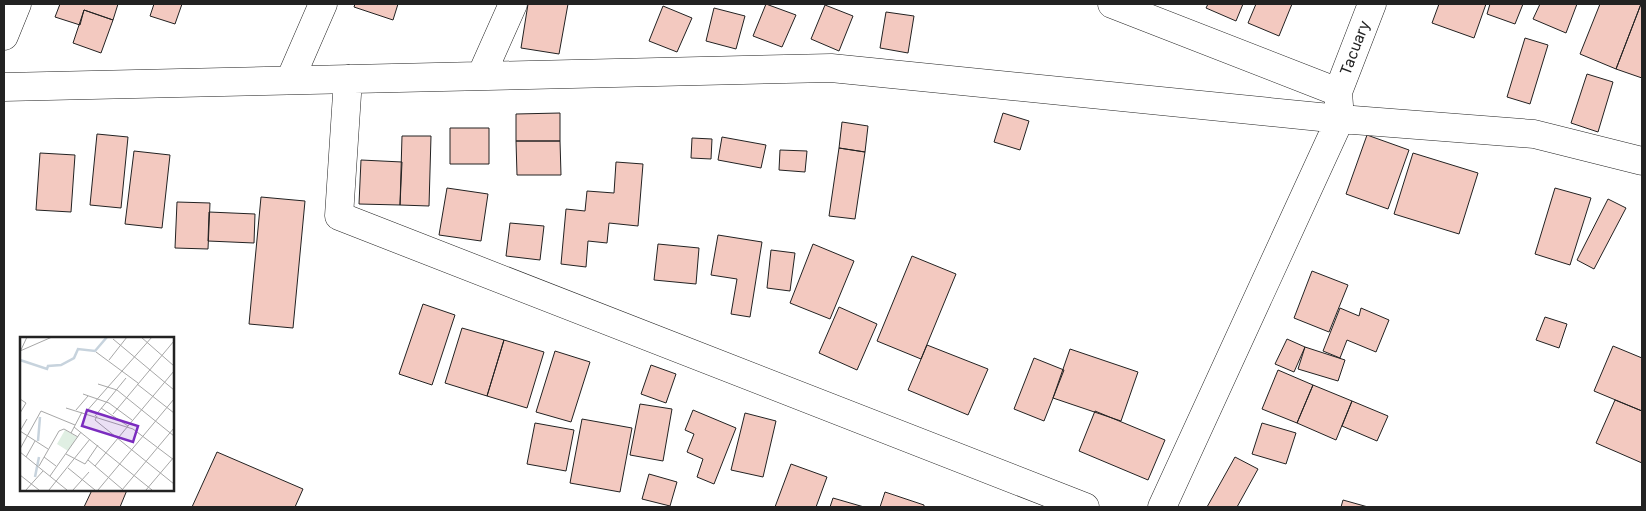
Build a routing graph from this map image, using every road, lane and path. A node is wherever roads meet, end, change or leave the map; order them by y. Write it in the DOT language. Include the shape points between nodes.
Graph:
graph roads {
  1 [pos="17,4"];
  2 [pos="323,4"];
  3 [pos="513,4"];
  4 [pos="1112,4"];
  5 [pos="1372,4"];
  6 [pos="4,36"];
  7 [pos="481,76"];
  8 [pos="348,79"];
  9 [pos="290,80"];
  10 [pos="4,87"];
  11 [pos="1338,92"];
  12 [pos="1340,119"];
  13 [pos="1642,162"];
  14 [pos="1085,507"];
  15 [pos="1162,507"];
  1 -- 6 [label="street"];
  2 -- 9 [label="street"];
  3 -- 7 [label="street"];
  4 -- 11 [label="street"];
  5 -- 11 [label="street, Tacuary"];
  7 -- 8 [label="street"];
  7 -- 12 [label="street" via="831,68"];
  8 -- 9 [label="street"];
  8 -- 14 [label="street" via="339,216"];
  9 -- 10 [label="street"];
  11 -- 12 [label="street"];
  12 -- 13 [label="street" via="1534,134"];
  12 -- 15 [label="street"];
}
